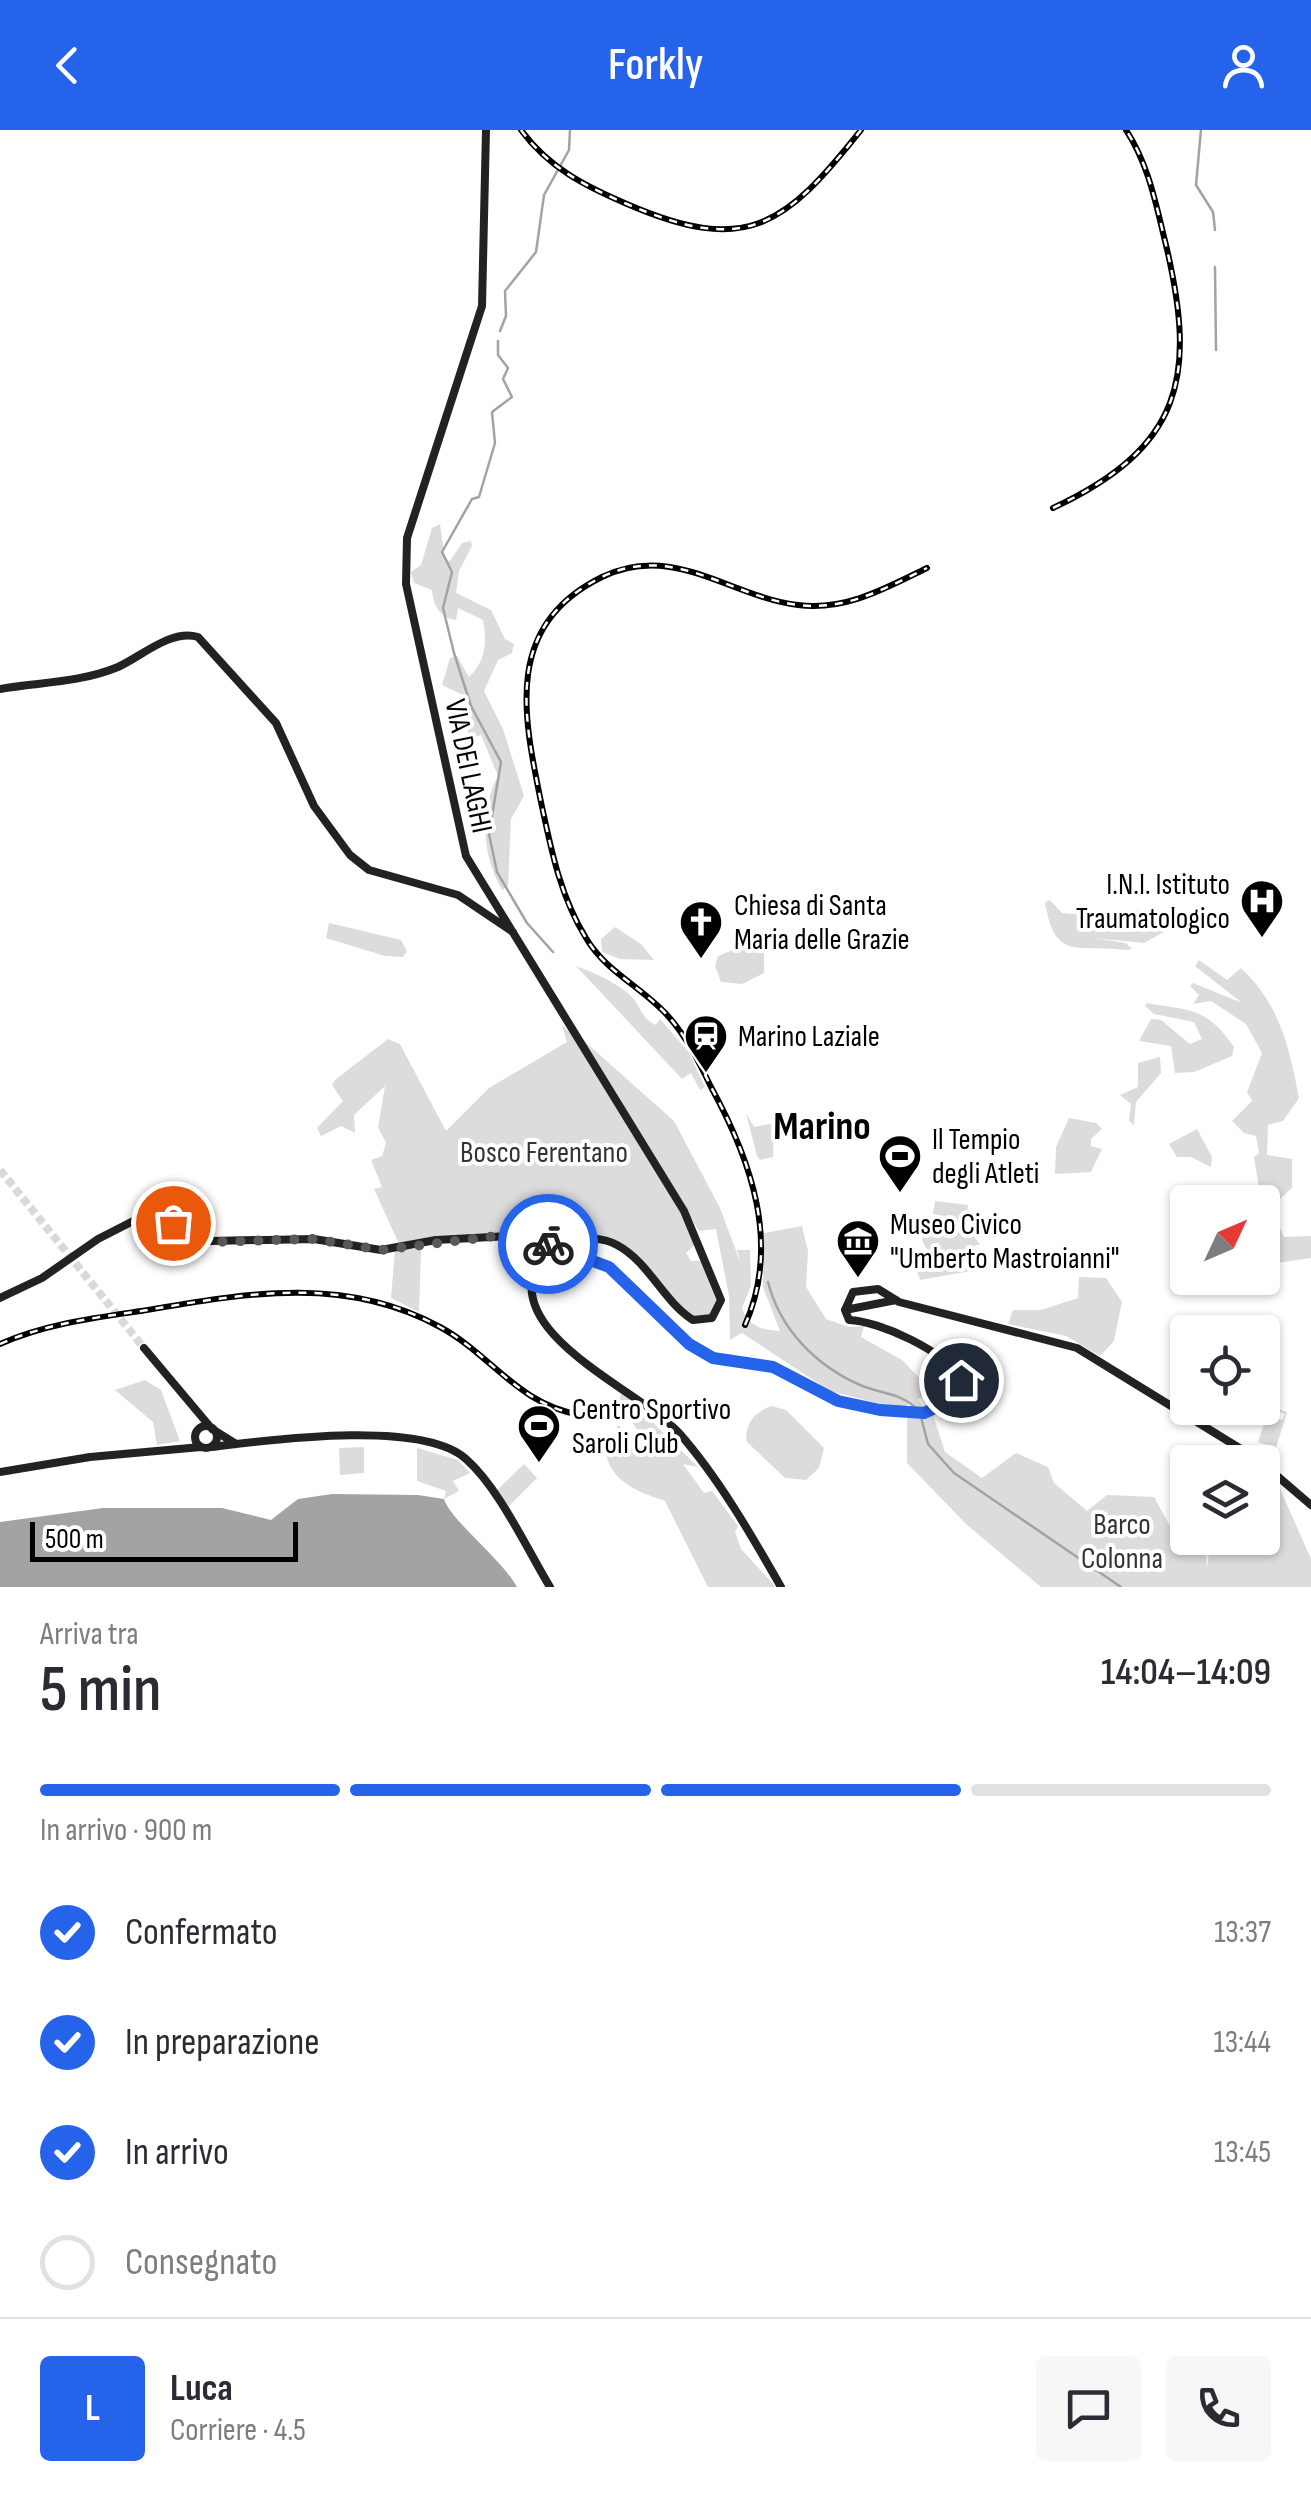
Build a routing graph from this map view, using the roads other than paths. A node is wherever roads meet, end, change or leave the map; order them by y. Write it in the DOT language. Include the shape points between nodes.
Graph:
graph roads {
  1 [pos="486,130"];
  2 [pos="0,689"];
  3 [pos="513,932"];
  4 [pos="589,1239"];
  5 [pos="534,1241"];
  6 [pos="558,1244"];
  7 [pos="575,1249"];
  8 [pos="542,1258"];
  9 [pos="0,1298"];
  10 [pos="896,1300"];
  11 [pos="845,1310"];
  12 [pos="144,1348"];
  13 [pos="191,1406"];
  14 [pos="212,1428"];
  15 [pos="195,1435"];
  16 [pos="236,1444"];
  17 [pos="1233,1445"];
  18 [pos="206,1447"];
  19 [pos="175,1450"];
  20 [pos="0,1472"];
  21 [pos="1280,1478"];
  22 [pos="1311,1505"];
  23 [pos="550,1587"];
  24 [pos="781,1587"];
  1 -- 3 [label="main road, VIA DEI LAGHI" via="480,315 404,561 462,842"];
  2 -- 3 [label="main road" via="77,680 181,635 202,638 276,721 310,799 347,853 368,870 462,897"];
  3 -- 4 [label="main road, VIA DEI LAGHI" via="689,1220 718,1288 718,1311 692,1320 624,1249"];
  4 -- 6 [label="main road, VIA DEI LAGHI"];
  4 -- 7 [label="main road, VIA DEI LAGHI"];
  5 -- 6 [label="main road"];
  5 -- 8 [label="main road"];
  5 -- 9 [label="main road" via="502,1235 381,1250 314,1239 210,1242 148,1216"];
  6 -- 7 [label="main road, VIA DEI LAGHI"];
  6 -- 8 [label="main road, VIA DEI LAGHI"];
  7 -- 8 [label="main road"];
  7 -- 11 [label="main road" via="612,1269 702,1353 777,1368 838,1401 900,1412 944,1407 959,1393 961,1380 946,1358 877,1323 849,1320"];
  8 -- 24 [label="main road" via="531,1290 540,1316 582,1362 677,1431"];
  10 -- 11 [label="main road"];
  10 -- 11 [label="main road" via="878,1289 853,1292"];
  10 -- 17 [label="main road" via="1077,1348"];
  12 -- 13 [label="main road"];
  13 -- 14 [label="main road"];
  13 -- 15 [label="main road"];
  14 -- 15 [label="main road"];
  14 -- 16 [label="main road"];
  14 -- 18 [label="main road" via="217,1438"];
  15 -- 18 [label="main road"];
  15 -- 19 [label="main road"];
  16 -- 18 [label="main road"];
  16 -- 23 [label="main road" via="360,1435 452,1449 478,1473"];
  18 -- 19 [label="main road"];
  19 -- 20 [label="main road"];
  21 -- 22 [label="main road"];
}
